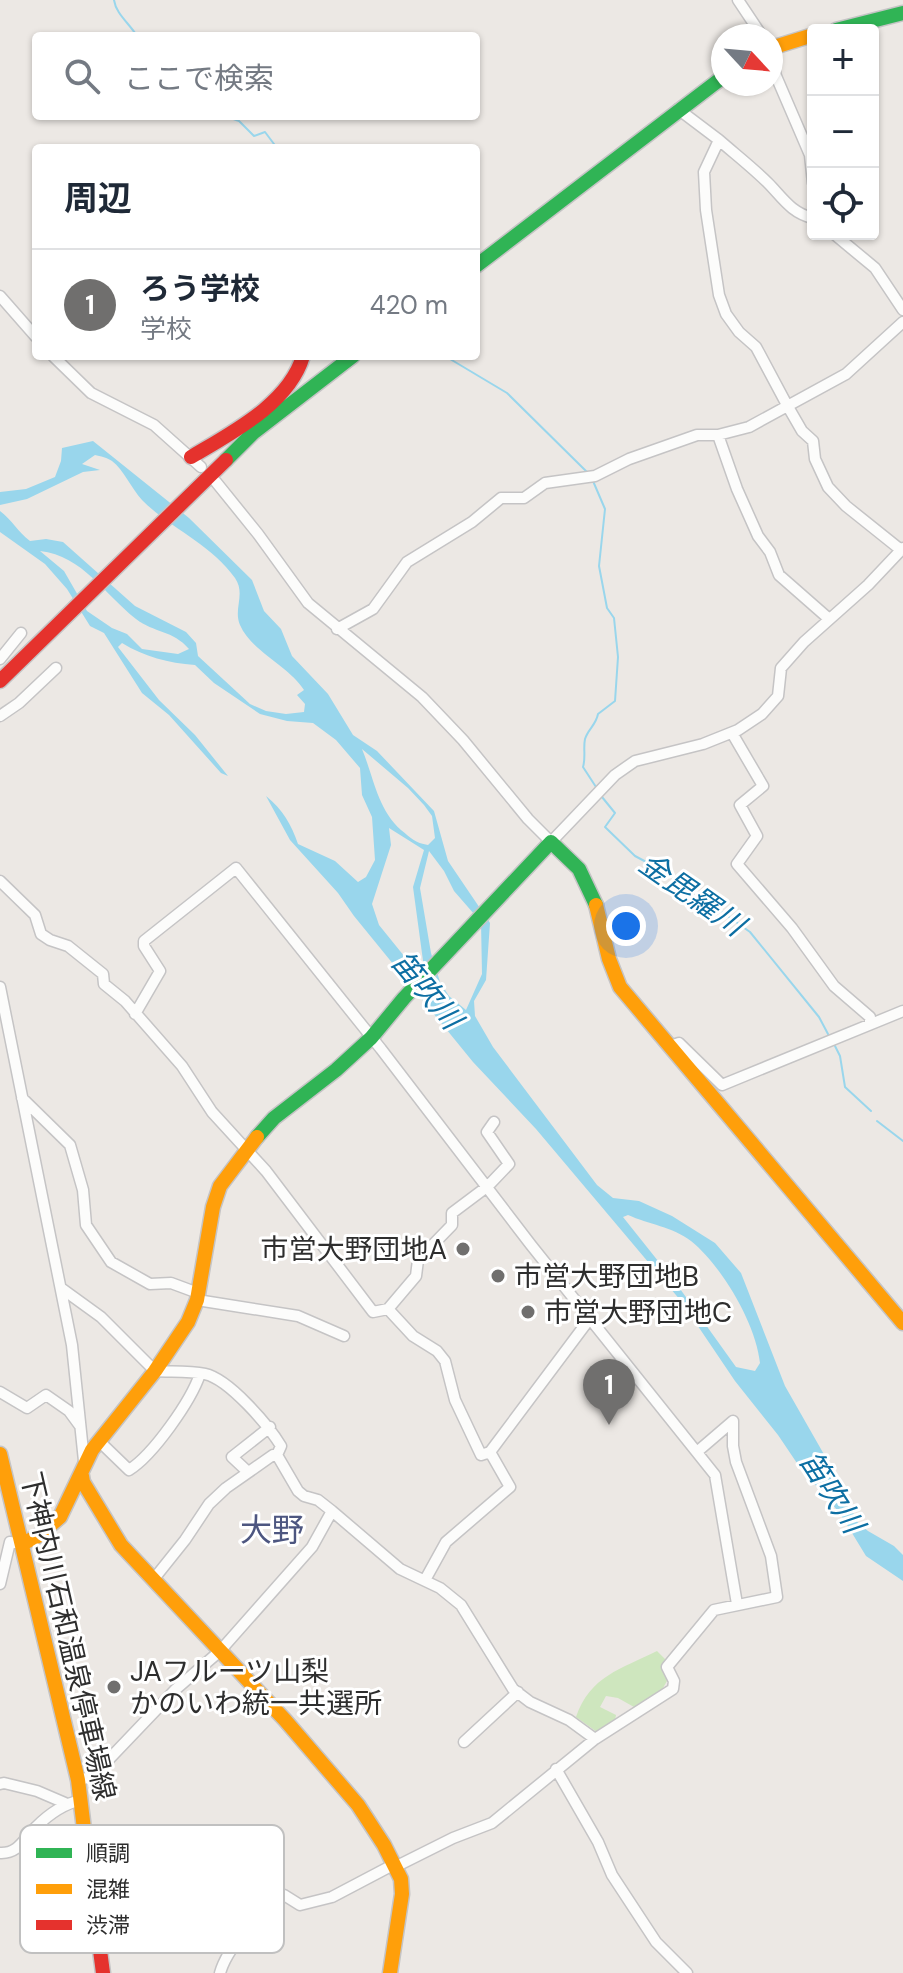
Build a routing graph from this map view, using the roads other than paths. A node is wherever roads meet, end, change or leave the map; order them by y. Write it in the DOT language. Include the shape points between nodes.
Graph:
graph roads {
  1 [pos="738,0"];
  2 [pos="903,13"];
  3 [pos="754,24"];
  4 [pos="860,24"];
  5 [pos="807,37"];
  6 [pos="783,44"];
  7 [pos="711,86"];
  8 [pos="783,92"];
  9 [pos="678,109"];
  10 [pos="719,140"];
  11 [pos="811,168"];
  12 [pos="807,216"];
  13 [pos="841,240"];
  14 [pos="480,263"];
  15 [pos="0,296"];
  16 [pos="903,310"];
  17 [pos="903,322"];
  18 [pos="32,332"];
  19 [pos="57,360"];
  20 [pos="303,360"];
  21 [pos="348,360"];
  22 [pos="787,405"];
  23 [pos="718,435"];
  24 [pos="196,462"];
  25 [pos="216,482"];
  26 [pos="902,549"];
  27 [pos="828,618"];
  28 [pos="337,629"];
  29 [pos="21,633"];
  30 [pos="0,659"];
  31 [pos="56,668"];
  32 [pos="0,681"];
  33 [pos="0,716"];
  34 [pos="732,733"];
  35 [pos="551,842"];
  36 [pos="0,881"];
  37 [pos="0,987"];
  38 [pos="903,1011"];
  39 [pos="135,1014"];
  40 [pos="870,1022"];
  41 [pos="371,1038"];
  42 [pos="670,1046"];
  43 [pos="22,1098"];
  44 [pos="494,1122"];
  45 [pos="247,1148"];
  46 [pos="488,1186"];
  47 [pos="61,1288"];
  48 [pos="197,1296"];
  49 [pos="388,1309"];
  50 [pos="591,1317"];
  51 [pos="903,1323"];
  52 [pos="344,1336"];
  53 [pos="155,1371"];
  54 [pos="200,1374"];
  55 [pos="0,1392"];
  56 [pos="82,1427"];
  57 [pos="270,1427"];
  58 [pos="99,1441"];
  59 [pos="698,1451"];
  60 [pos="490,1452"];
  61 [pos="0,1454"];
  62 [pos="277,1455"];
  63 [pos="83,1470"];
  64 [pos="248,1472"];
  65 [pos="332,1511"];
  66 [pos="22,1544"];
  67 [pos="153,1580"];
  68 [pos="425,1580"];
  69 [pos="0,1584"];
  70 [pos="737,1604"];
  71 [pos="220,1651"];
  72 [pos="518,1692"];
  73 [pos="595,1739"];
  74 [pos="464,1742"];
  75 [pos="556,1769"];
  76 [pos="78,1780"];
  77 [pos="0,1784"];
  78 [pos="81,1800"];
  79 [pos="65,1803"];
  80 [pos="38,1825"];
  81 [pos="84,1825"];
  82 [pos="20,1846"];
  83 [pos="0,1853"];
  84 [pos="397,1866"];
  85 [pos="284,1895"];
  86 [pos="100,1953"];
  87 [pos="230,1953"];
  88 [pos="103,1973"];
  89 [pos="220,1973"];
  90 [pos="390,1973"];
  91 [pos="687,1973"];
  1 -- 3 [label="street"];
  2 -- 4 [label="street"];
  5 -- 6 [label="street"];
  7 -- 9 [label="street"];
  8 -- 11 [label="street"];
  9 -- 10 [label="street"];
  9 -- 14 [label="street"];
  10 -- 12 [label="street" via="786,204"];
  10 -- 22 [label="street" via="704,172 719,295 726,314 762,357"];
  13 -- 16 [label="street" via="875,268"];
  15 -- 18 [label="street"];
  17 -- 22 [label="street" via="846,374"];
  19 -- 24 [label="street" via="91,393 154,425"];
  20 -- 24 [label="street" via="291,384"];
  21 -- 32 [label="street" via="253,433"];
  22 -- 23 [label="street" via="749,427"];
  22 -- 26 [label="street" via="815,445 815,459 828,487"];
  23 -- 27 [label="street" via="737,489 779,575"];
  23 -- 28 [label="street" via="697,435 595,476 545,483 524,498 501,498 407,562 373,609"];
  25 -- 28 [label="street" via="308,603"];
  26 -- 27 [label="street"];
  27 -- 34 [label="street" via="781,668 773,704"];
  28 -- 35 [label="street" via="422,697"];
  29 -- 30 [label="street"];
  31 -- 33 [label="street"];
  34 -- 35 [label="street" via="635,761"];
  34 -- 40 [label="street" via="763,786 740,805 757,836 737,864 834,986"];
  35 -- 41 [label="street"];
  35 -- 42 [label="street" via="590,889 608,963 620,987"];
  36 -- 39 [label="street" via="35,915 41,934 92,964"];
  37 -- 43 [label="street"];
  38 -- 40 [label="street"];
  39 -- 41 [label="street" via="160,971 144,941 236,868"];
  39 -- 45 [label="street"];
  40 -- 42 [label="street" via="722,1085 679,1043"];
  41 -- 45 [label="street" via="274,1118"];
  41 -- 46 [label="street"];
  42 -- 51 [label="street"];
  43 -- 47 [label="street"];
  43 -- 48 [label="street" via="70,1145 86,1225 111,1262 150,1284 171,1283"];
  44 -- 46 [label="street" via="487,1132 509,1164"];
  45 -- 48 [label="street" via="220,1186"];
  45 -- 49 [label="street" via="373,1312"];
  46 -- 49 [label="street" via="452,1213 452,1225 418,1260 416,1276"];
  46 -- 50 [label="street"];
  47 -- 53 [label="street" via="101,1317"];
  47 -- 56 [label="street"];
  48 -- 52 [label="street" via="298,1316"];
  48 -- 53 [label="street" via="188,1322"];
  49 -- 60 [label="street" via="445,1361 455,1400 481,1455"];
  50 -- 59 [label="street"];
  50 -- 60 [label="street"];
  53 -- 54 [label="street"];
  53 -- 58 [label="street"];
  54 -- 57 [label="street" via="238,1397"];
  54 -- 58 [label="street" via="158,1442 134,1467 129,1470"];
  55 -- 56 [label="street" via="27,1408 46,1395"];
  56 -- 63 [label="street"];
  57 -- 62 [label="street" via="281,1446"];
  57 -- 64 [label="street" via="232,1457"];
  58 -- 63 [label="street"];
  59 -- 70 [label="street" via="715,1475"];
  59 -- 70 [label="street" via="733,1421 736,1462 771,1556 777,1597"];
  60 -- 68 [label="street" via="510,1487 446,1542"];
  61 -- 66 [label="street, 下神内川石和温泉停車場線"];
  62 -- 64 [label="street"];
  62 -- 65 [label="street" via="298,1491"];
  63 -- 66 [label="street" via="53,1525"];
  63 -- 67 [label="street" via="83,1482 121,1545"];
  64 -- 67 [label="street" via="209,1504"];
  65 -- 68 [label="street" via="400,1569"];
  65 -- 71 [label="street" via="312,1547"];
  66 -- 69 [label="street" via="10,1542"];
  66 -- 76 [label="street, 下神内川石和温泉停車場線"];
  67 -- 71 [label="street"];
  68 -- 72 [label="street" via="461,1605"];
  70 -- 73 [label="street" via="714,1610 667,1667 673,1689"];
  71 -- 76 [label="street" via="92,1777"];
  71 -- 84 [label="street" via="358,1805"];
  72 -- 73 [label="street"];
  72 -- 74 [label="street"];
  73 -- 75 [label="street"];
  75 -- 84 [label="street" via="492,1823"];
  75 -- 91 [label="street" via="619,1885 656,1942"];
  76 -- 78 [label="street, 下神内川石和温泉停車場線"];
  77 -- 79 [label="street"];
  78 -- 79 [label="street"];
  78 -- 81 [label="street, 下神内川石和温泉停車場線"];
  79 -- 80 [label="street"];
  82 -- 83 [label="street"];
  84 -- 85 [label="street" via="322,1900 300,1905"];
  84 -- 90 [label="street" via="402,1894"];
  86 -- 88 [label="street, 下神内川石和温泉停車場線"];
  87 -- 89 [label="street"];
}
